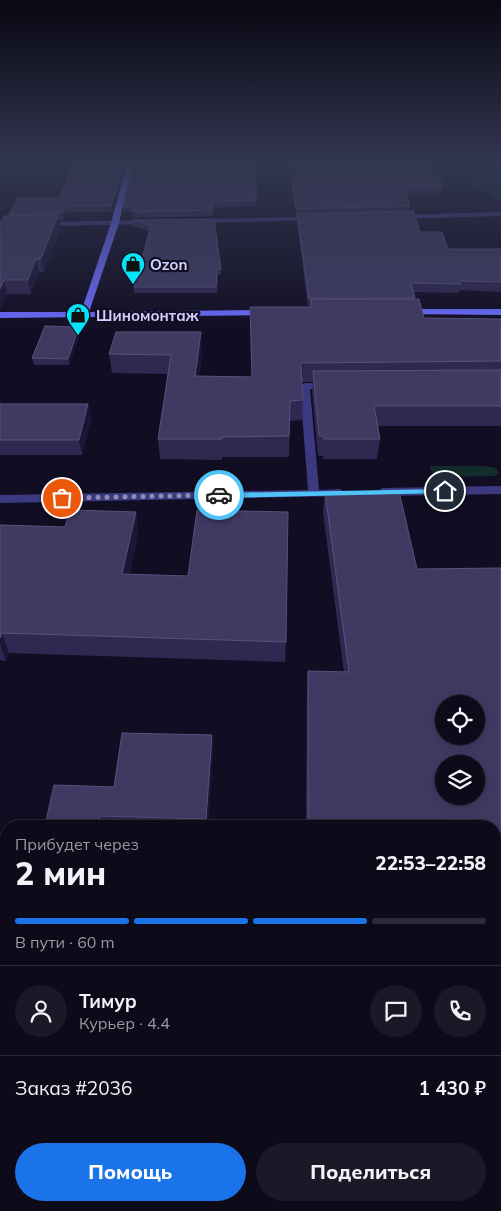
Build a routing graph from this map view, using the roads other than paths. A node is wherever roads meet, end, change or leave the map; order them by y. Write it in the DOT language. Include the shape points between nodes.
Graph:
graph roads {
  1 [pos="117,220"];
  2 [pos="271,220"];
  3 [pos="156,222"];
  4 [pos="185,222"];
  5 [pos="116,223"];
  6 [pos="38,224"];
  7 [pos="396,312"];
  8 [pos="501,312"];
  9 [pos="280,313"];
  10 [pos="84,314"];
  11 [pos="0,315"];
  12 [pos="344,386"];
  13 [pos="501,490"];
  14 [pos="373,492"];
  15 [pos="314,493"];
  16 [pos="354,493"];
  17 [pos="0,499"];
  1 -- 5 [label="street"];
  2 -- 4 [label="street"];
  3 -- 5 [label="street"];
  5 -- 6 [label="street"];
  5 -- 10 [label="street"];
  7 -- 8 [label="street"];
  9 -- 10 [label="street"];
  10 -- 11 [label="street"];
  12 -- 15 [label="street" via="305,386"];
  13 -- 14 [label="street"];
  15 -- 16 [label="street"];
  15 -- 17 [label="street"];
}
